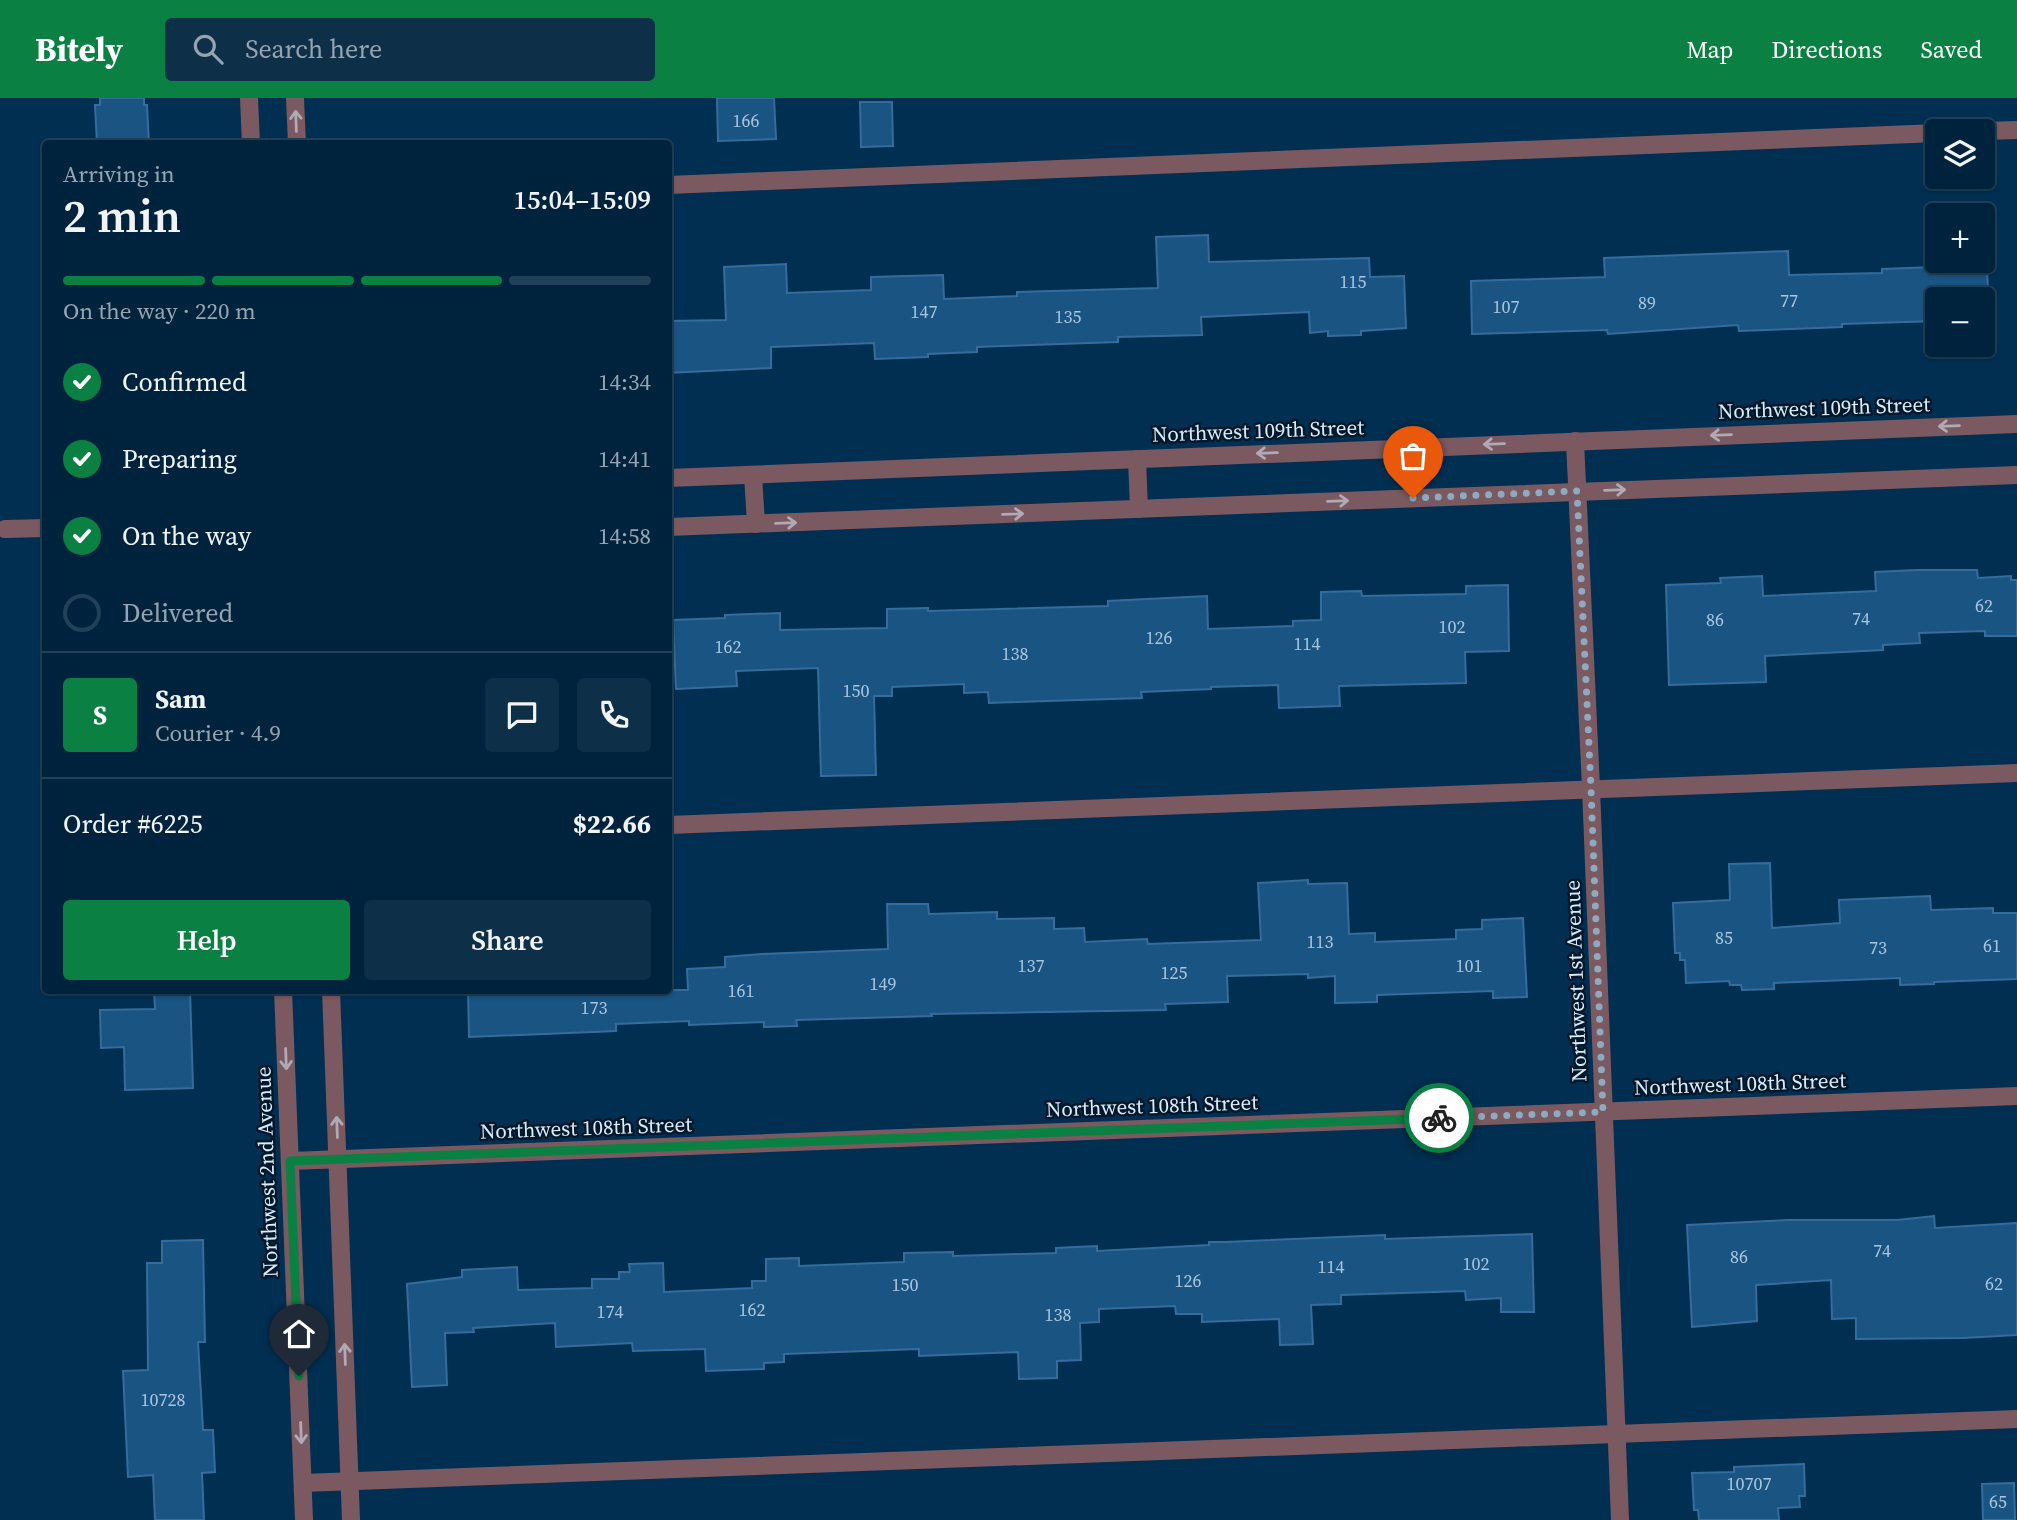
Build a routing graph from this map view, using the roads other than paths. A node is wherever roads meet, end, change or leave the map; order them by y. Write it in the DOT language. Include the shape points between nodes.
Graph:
graph roads {
  1 [pos="249,98"];
  2 [pos="295,98"];
  3 [pos="2017,130"];
  4 [pos="1995,131"];
  5 [pos="1925,133"];
  6 [pos="251,140"];
  7 [pos="297,140"];
  8 [pos="672,185"];
  9 [pos="2017,424"];
  10 [pos="1575,441"];
  11 [pos="1137,458"];
  12 [pos="753,475"];
  13 [pos="2017,475"];
  14 [pos="672,478"];
  15 [pos="1577,491"];
  16 [pos="1139,509"];
  17 [pos="756,524"];
  18 [pos="672,527"];
  19 [pos="42,528"];
  20 [pos="5,529"];
  21 [pos="2017,773"];
  22 [pos="1591,788"];
  23 [pos="672,825"];
  24 [pos="283,994"];
  25 [pos="331,994"];
  26 [pos="2017,1096"];
  27 [pos="1603,1112"];
  28 [pos="338,1160"];
  29 [pos="290,1161"];
  30 [pos="2017,1419"];
  31 [pos="1617,1434"];
  32 [pos="349,1480"];
  33 [pos="303,1483"];
  34 [pos="304,1520"];
  35 [pos="351,1520"];
  36 [pos="1620,1520"];
  1 -- 6 [label="street"];
  7 -- 2 [label="street, one-way"];
  3 -- 4 [label="street"];
  5 -- 8 [label="street"];
  9 -- 10 [label="street, Northwest 109th Street, one-way"];
  10 -- 11 [label="street, Northwest 109th Street, one-way"];
  10 -- 15 [label="street, Northwest 1st Avenue"];
  11 -- 12 [label="street, Northwest 109th Street"];
  11 -- 16 [label="street"];
  12 -- 14 [label="street, Northwest 109th Street"];
  12 -- 17 [label="street"];
  15 -- 13 [label="street, one-way"];
  16 -- 15 [label="street, one-way"];
  15 -- 22 [label="street, Northwest 1st Avenue"];
  17 -- 16 [label="street, one-way"];
  17 -- 18 [label="street"];
  19 -- 20 [label="street"];
  21 -- 22 [label="street"];
  22 -- 23 [label="street"];
  22 -- 27 [label="street, Northwest 1st Avenue"];
  24 -- 29 [label="street, Northwest 2nd Avenue, one-way"];
  28 -- 25 [label="street, one-way"];
  26 -- 27 [label="street, Northwest 108th Street"];
  27 -- 28 [label="street, Northwest 108th Street"];
  27 -- 31 [label="street, Northwest 1st Avenue"];
  28 -- 29 [label="street, Northwest 108th Street"];
  32 -- 28 [label="street, one-way"];
  29 -- 33 [label="street, Northwest 2nd Avenue, one-way"];
  30 -- 31 [label="street"];
  31 -- 32 [label="street"];
  31 -- 36 [label="street, Northwest 1st Avenue"];
  32 -- 33 [label="street"];
  32 -- 35 [label="street"];
  33 -- 34 [label="street, Northwest 2nd Avenue"];
}
